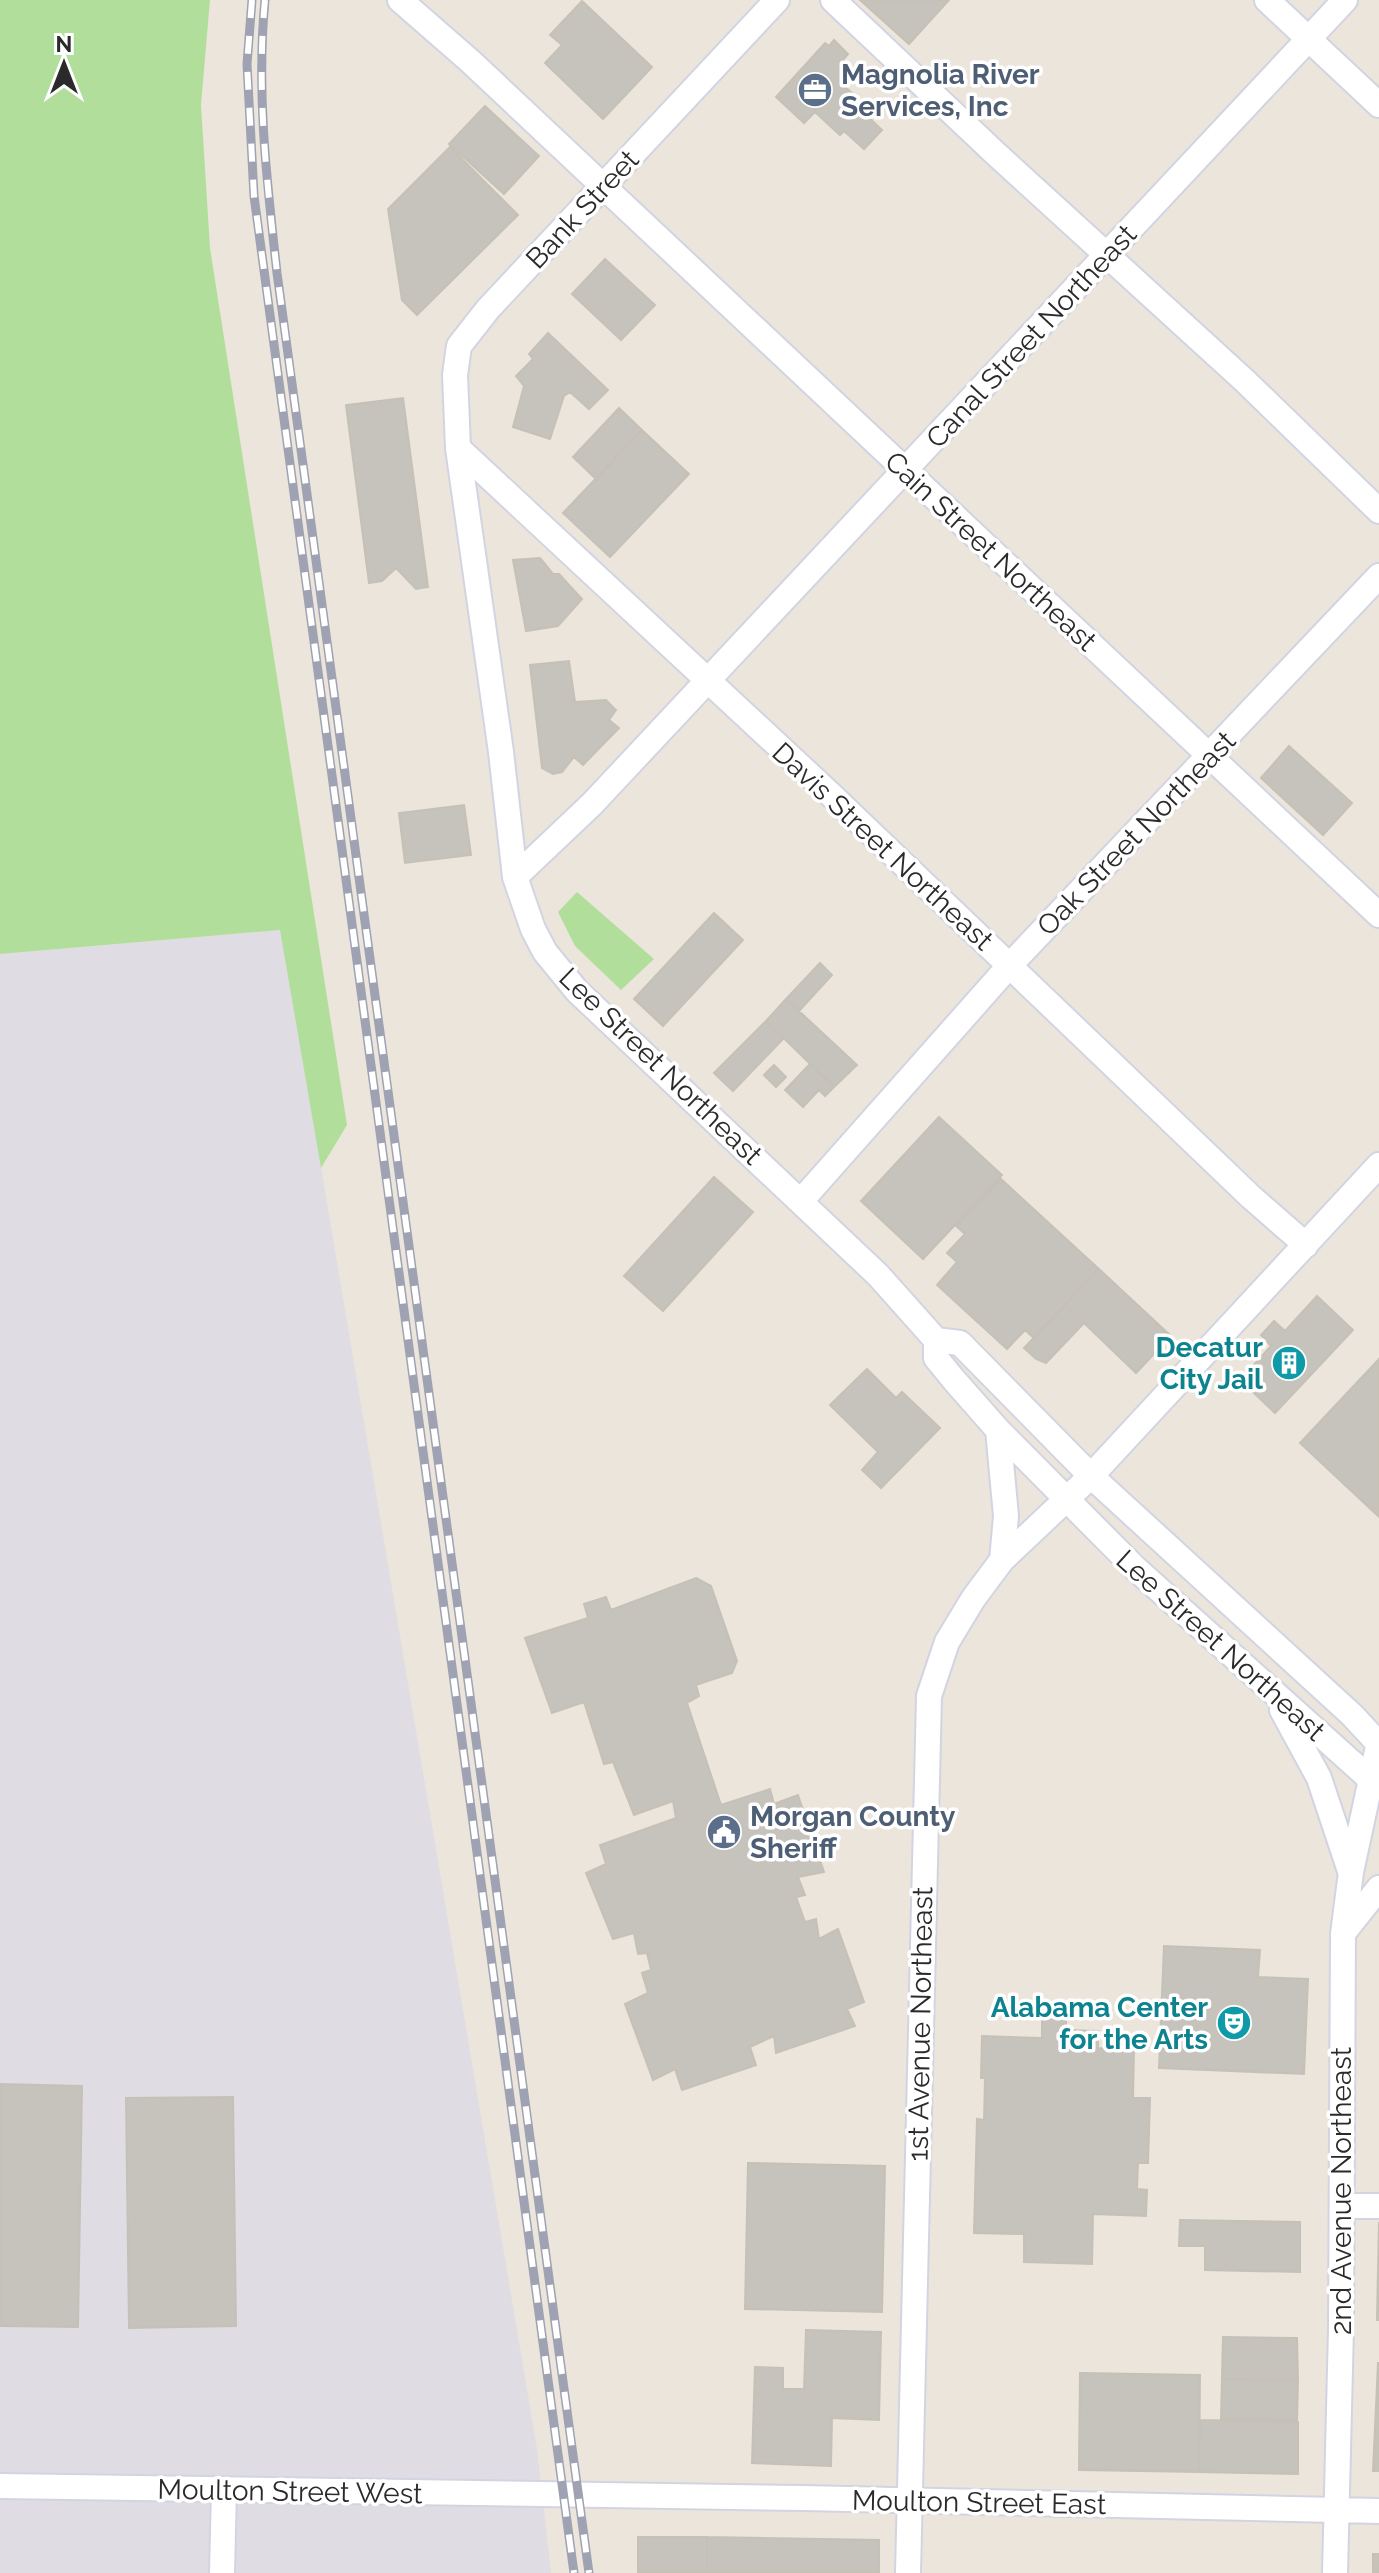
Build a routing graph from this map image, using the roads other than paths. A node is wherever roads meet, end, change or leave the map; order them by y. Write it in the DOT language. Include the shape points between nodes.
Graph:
graph roads {
  1 [pos="400,0"];
  2 [pos="777,0"];
  3 [pos="833,0"];
  4 [pos="1267,0"];
  5 [pos="1345,0"];
  6 [pos="1309,38"];
  7 [pos="1379,105"];
  8 [pos="603,187"];
  9 [pos="1106,255"];
  10 [pos="458,448"];
  11 [pos="905,471"];
  12 [pos="1379,511"];
  13 [pos="1379,576"];
  14 [pos="707,681"];
  15 [pos="1209,755"];
  16 [pos="515,877"];
  17 [pos="1379,915"];
  18 [pos="1010,965"];
  19 [pos="1379,1165"];
  20 [pos="801,1201"];
  21 [pos="1306,1245"];
  22 [pos="936,1340"];
  23 [pos="998,1430"];
  24 [pos="1091,1476"];
  25 [pos="1067,1499"];
  26 [pos="1002,1560"];
  27 [pos="1273,1694"];
  28 [pos="1379,1743"];
  29 [pos="1374,1783"];
  30 [pos="1351,1872"];
  31 [pos="1379,1888"];
  32 [pos="1343,1934"];
  33 [pos="1342,2206"];
  34 [pos="1379,2206"];
  35 [pos="0,2486"];
  36 [pos="224,2490"];
  37 [pos="579,2497"];
  38 [pos="909,2500"];
  39 [pos="1337,2510"];
  40 [pos="1379,2511"];
  41 [pos="222,2573"];
  42 [pos="908,2573"];
  43 [pos="1335,2573"];
  1 -- 8 [label="street, Cain Street Northeast"];
  2 -- 8 [label="street, Bank Street"];
  3 -- 9 [label="street"];
  4 -- 6 [label="street"];
  5 -- 6 [label="street, Canal Street Northeast"];
  6 -- 7 [label="street"];
  6 -- 9 [label="street, Canal Street Northeast"];
  8 -- 10 [label="street, Bank Street" via="459,346"];
  8 -- 11 [label="street, Cain Street Northeast"];
  9 -- 11 [label="street, Canal Street Northeast"];
  9 -- 12 [label="street"];
  10 -- 14 [label="street, Davis Street Northeast"];
  10 -- 16 [label="street, Lee Street Northeast"];
  11 -- 14 [label="street, Canal Street Northeast"];
  11 -- 15 [label="street, Cain Street Northeast"];
  13 -- 15 [label="street, Oak Street Northeast"];
  14 -- 16 [label="street, Canal Street Northeast"];
  14 -- 18 [label="street, Davis Street Northeast"];
  15 -- 17 [label="street, Cain Street Northeast"];
  15 -- 18 [label="street, Oak Street Northeast"];
  16 -- 20 [label="street, Lee Street Northeast" via="545,952 577,991"];
  18 -- 20 [label="street, Oak Street Northeast"];
  18 -- 21 [label="street, Davis Street Northeast"];
  19 -- 21 [label="street"];
  20 -- 22 [label="street, Lee Street Northeast"];
  21 -- 24 [label="street"];
  22 -- 23 [label="street, Lee Street Northeast" via="936,1358"];
  22 -- 24 [label="street, Lee Street Northeast" via="960,1343"];
  23 -- 25 [label="street, Lee Street Northeast"];
  23 -- 26 [label="street" via="1006,1516"];
  24 -- 25 [label="street"];
  24 -- 28 [label="street, Lee Street Northeast"];
  25 -- 26 [label="street, 1st Avenue Northeast"];
  25 -- 27 [label="street, Lee Street Northeast"];
  26 -- 38 [label="street, 1st Avenue Northeast" via="947,1642 929,1696"];
  27 -- 29 [label="street, Lee Street Northeast"];
  27 -- 30 [label="street" via="1319,1778"];
  28 -- 29 [label="street, 2nd Avenue Northeast"];
  29 -- 30 [label="street, 2nd Avenue Northeast"];
  30 -- 32 [label="street, 2nd Avenue Northeast"];
  31 -- 32 [label="street"];
  32 -- 33 [label="street, 2nd Avenue Northeast"];
  33 -- 34 [label="street"];
  33 -- 39 [label="street, 2nd Avenue Northeast"];
  35 -- 36 [label="street, Moulton Street West"];
  36 -- 37 [label="street, Moulton Street West"];
  36 -- 41 [label="street"];
  37 -- 38 [label="street, Moulton Street East"];
  38 -- 39 [label="street, Moulton Street East"];
  38 -- 42 [label="street, 1st Avenue Northeast"];
  39 -- 40 [label="street, Moulton Street East"];
  39 -- 43 [label="street, 2nd Avenue Northeast"];
}
